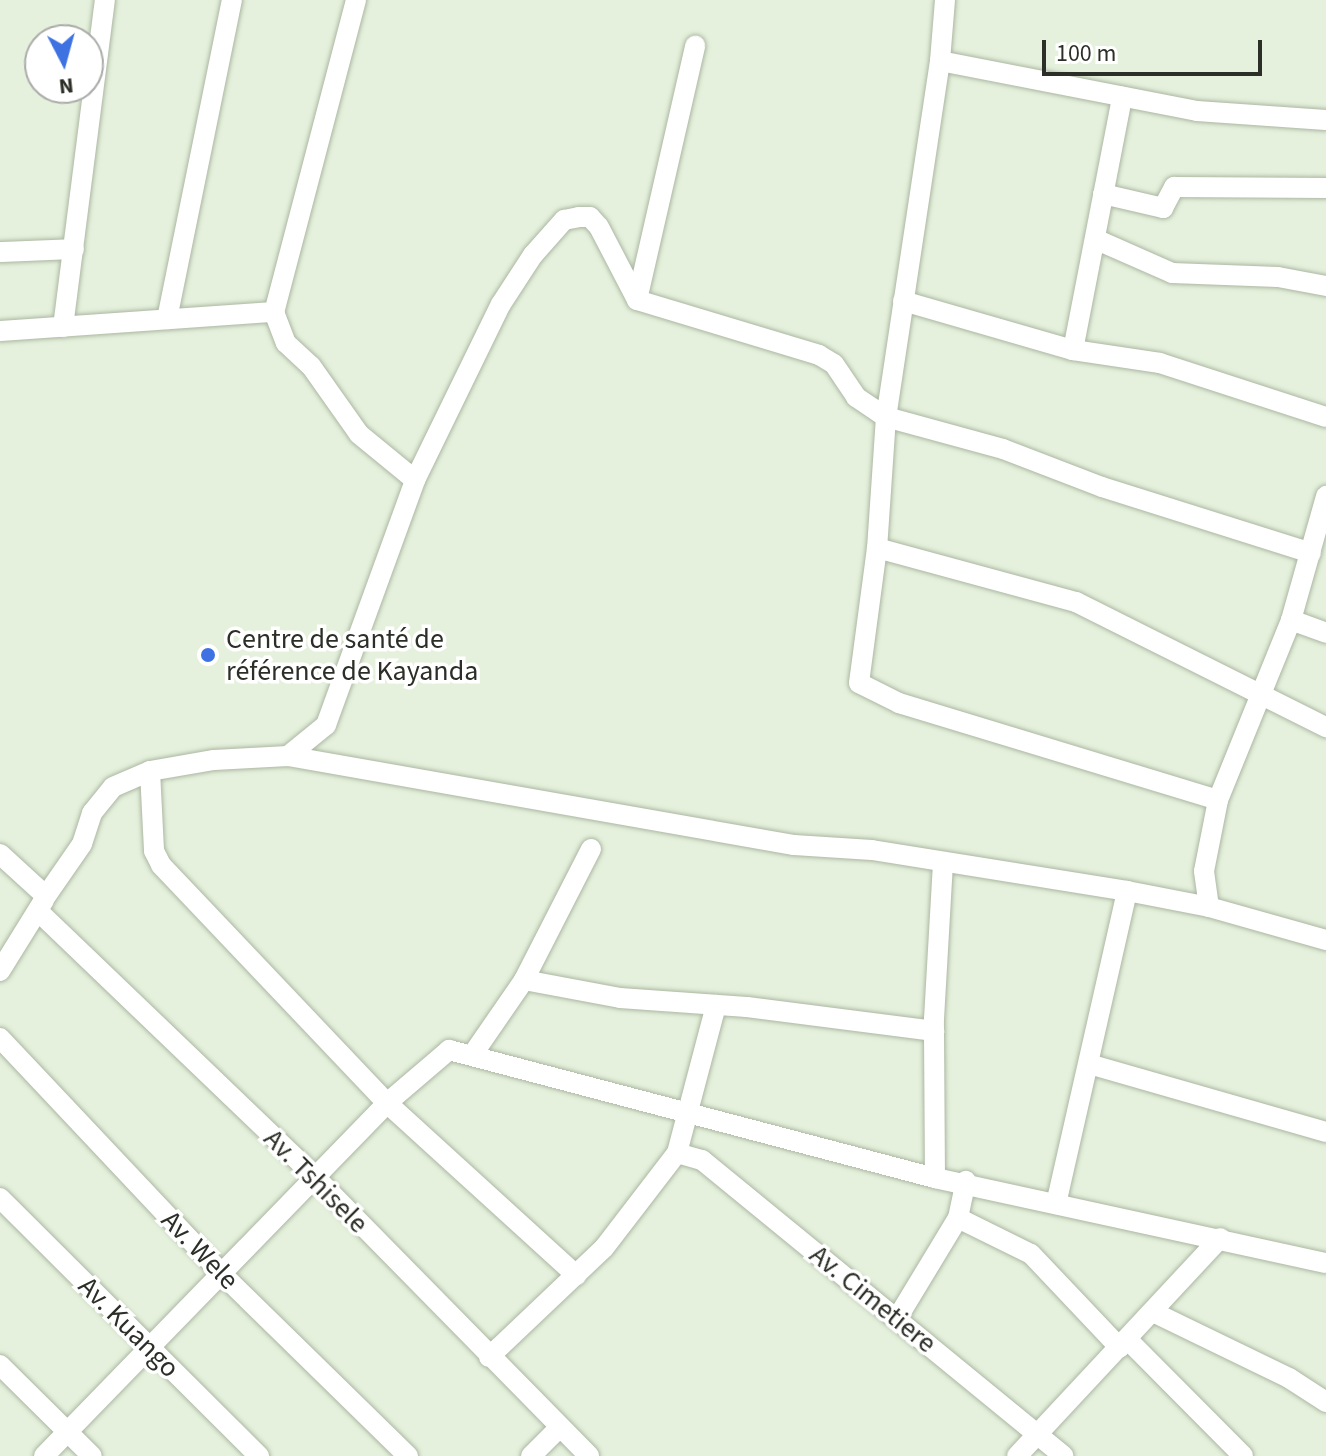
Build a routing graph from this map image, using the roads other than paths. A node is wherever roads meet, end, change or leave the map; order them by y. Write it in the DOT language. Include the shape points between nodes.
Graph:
graph roads {
  1 [pos="105,0"];
  2 [pos="232,0"];
  3 [pos="356,0"];
  4 [pos="945,0"];
  5 [pos="695,46"];
  6 [pos="940,61"];
  7 [pos="1122,97"];
  8 [pos="1326,120"];
  9 [pos="1326,188"];
  10 [pos="1103,194"];
  11 [pos="1095,239"];
  12 [pos="74,249"];
  13 [pos="0,252"];
  14 [pos="1326,286"];
  15 [pos="637,300"];
  16 [pos="903,301"];
  17 [pos="274,312"];
  18 [pos="167,319"];
  19 [pos="63,327"];
  20 [pos="0,331"];
  21 [pos="1073,350"];
  22 [pos="886,417"];
  23 [pos="1326,417"];
  24 [pos="415,480"];
  25 [pos="1326,499"];
  26 [pos="877,548"];
  27 [pos="1311,553"];
  28 [pos="1291,620"];
  29 [pos="1326,633"];
  30 [pos="1263,698"];
  31 [pos="1326,727"];
  32 [pos="288,756"];
  33 [pos="150,771"];
  34 [pos="1218,800"];
  35 [pos="591,849"];
  36 [pos="0,854"];
  37 [pos="943,865"];
  38 [pos="1127,891"];
  39 [pos="42,904"];
  40 [pos="1209,907"];
  41 [pos="1326,940"];
  42 [pos="0,971"];
  43 [pos="524,980"];
  44 [pos="716,1005"];
  45 [pos="934,1031"];
  46 [pos="0,1038"];
  47 [pos="473,1054"];
  48 [pos="1089,1064"];
  49 [pos="387,1103"];
  50 [pos="685,1111"];
  51 [pos="1326,1132"];
  52 [pos="677,1153"];
  53 [pos="315,1177"];
  54 [pos="935,1178"];
  55 [pos="966,1181"];
  56 [pos="0,1198"];
  57 [pos="1056,1204"];
  58 [pos="958,1218"];
  59 [pos="1220,1238"];
  60 [pos="1326,1263"];
  61 [pos="223,1275"];
  62 [pos="576,1275"];
  63 [pos="1155,1313"];
  64 [pos="898,1317"];
  65 [pos="1124,1344"];
  66 [pos="151,1349"];
  67 [pos="489,1357"];
  68 [pos="0,1365"];
  69 [pos="1326,1402"];
  70 [pos="559,1428"];
  71 [pos="67,1431"];
  72 [pos="1037,1437"];
  73 [pos="44,1456"];
  74 [pos="92,1456"];
  75 [pos="259,1456"];
  76 [pos="408,1456"];
  77 [pos="531,1456"];
  78 [pos="589,1456"];
  79 [pos="1017,1456"];
  80 [pos="1063,1456"];
  81 [pos="1243,1456"];
  1 -- 12 [label="street"];
  2 -- 18 [label="street"];
  3 -- 17 [label="street"];
  4 -- 6 [label="street"];
  5 -- 15 [label="street"];
  6 -- 7 [label="street"];
  6 -- 16 [label="street"];
  7 -- 8 [label="street" via="1197,111"];
  7 -- 10 [label="street"];
  9 -- 10 [label="street" via="1174,187 1163,208"];
  10 -- 11 [label="street"];
  11 -- 14 [label="street" via="1172,273 1278,277"];
  11 -- 21 [label="street"];
  12 -- 13 [label="street"];
  12 -- 19 [label="street"];
  15 -- 22 [label="street" via="819,355 834,364 856,397"];
  15 -- 24 [label="street" via="590,217 564,220 501,304"];
  16 -- 21 [label="street"];
  16 -- 22 [label="street"];
  17 -- 18 [label="street"];
  17 -- 24 [label="street" via="286,343 311,366 359,434"];
  18 -- 19 [label="street"];
  19 -- 20 [label="street"];
  21 -- 23 [label="street" via="1137,357"];
  22 -- 26 [label="street"];
  22 -- 27 [label="street" via="1003,449 1102,487"];
  24 -- 32 [label="street" via="326,725"];
  25 -- 27 [label="street"];
  26 -- 30 [label="street" via="1076,602"];
  26 -- 34 [label="street" via="859,683 899,703"];
  27 -- 28 [label="street"];
  28 -- 29 [label="street"];
  28 -- 30 [label="street"];
  30 -- 31 [label="street"];
  30 -- 34 [label="street"];
  32 -- 33 [label="street" via="214,760"];
  32 -- 37 [label="street" via="794,845 872,850"];
  33 -- 39 [label="street" via="102,797 82,844"];
  33 -- 49 [label="street" via="154,851 161,865"];
  34 -- 40 [label="street" via="1204,871"];
  35 -- 43 [label="street"];
  36 -- 39 [label="street, Av. Tshisele"];
  37 -- 38 [label="street"];
  37 -- 45 [label="street"];
  38 -- 40 [label="street"];
  38 -- 48 [label="street"];
  39 -- 42 [label="street"];
  39 -- 53 [label="street, Av. Tshisele"];
  40 -- 41 [label="street"];
  43 -- 44 [label="street" via="620,998"];
  43 -- 47 [label="street"];
  44 -- 45 [label="street"];
  44 -- 50 [label="street"];
  45 -- 54 [label="street"];
  46 -- 61 [label="street, Av. Wele"];
  47 -- 49 [label="street" via="449,1050"];
  47 -- 50 [label="street"];
  48 -- 51 [label="street"];
  48 -- 57 [label="street"];
  49 -- 53 [label="street"];
  49 -- 62 [label="street"];
  50 -- 52 [label="street"];
  50 -- 54 [label="street"];
  52 -- 62 [label="street" via="604,1248"];
  52 -- 64 [label="street, Av. Cimetiere" via="702,1160"];
  53 -- 61 [label="street"];
  53 -- 67 [label="street, Av. Tshisele"];
  54 -- 55 [label="street"];
  55 -- 57 [label="street"];
  55 -- 58 [label="street"];
  56 -- 66 [label="street, Av. Kuango"];
  57 -- 59 [label="street"];
  58 -- 64 [label="street"];
  58 -- 65 [label="street" via="1031,1254"];
  59 -- 60 [label="street"];
  59 -- 63 [label="street"];
  61 -- 66 [label="street"];
  61 -- 76 [label="street, Av. Wele"];
  62 -- 67 [label="street"];
  63 -- 65 [label="street"];
  63 -- 69 [label="street" via="1289,1378"];
  64 -- 72 [label="street, Av. Cimetiere"];
  65 -- 72 [label="street"];
  65 -- 81 [label="street"];
  66 -- 71 [label="street"];
  66 -- 75 [label="street, Av. Kuango"];
  67 -- 70 [label="street, Av. Tshisele"];
  68 -- 71 [label="street"];
  70 -- 77 [label="street"];
  70 -- 78 [label="street, Av. Tshisele"];
  71 -- 73 [label="street"];
  71 -- 74 [label="street"];
  72 -- 79 [label="street"];
  72 -- 80 [label="street, Av. Cimetiere"];
}
